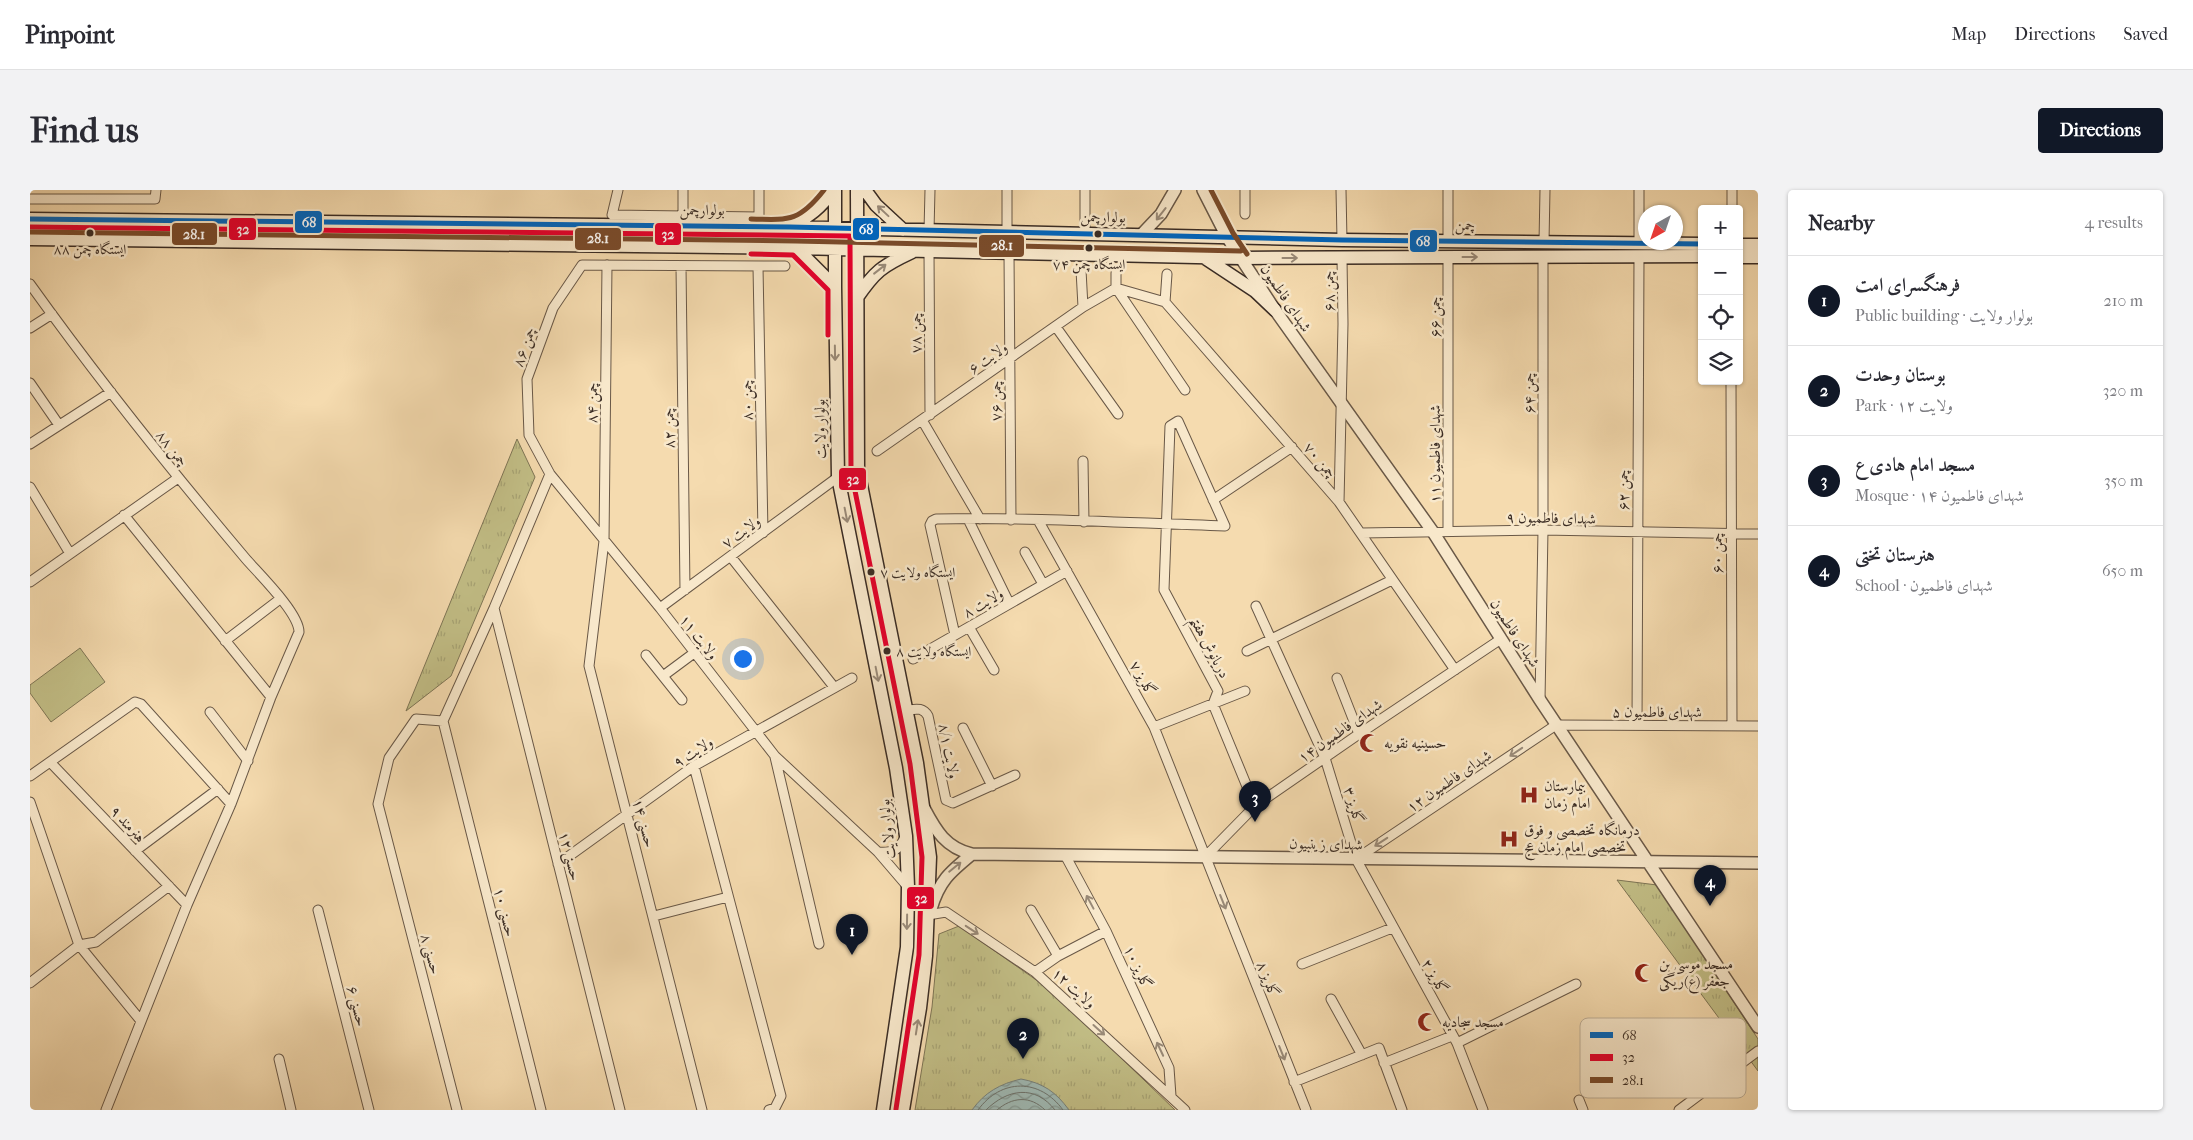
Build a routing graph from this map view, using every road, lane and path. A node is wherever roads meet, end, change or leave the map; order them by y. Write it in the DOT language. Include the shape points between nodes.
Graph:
graph roads {
  1 [pos="618,190"];
  2 [pos="683,190"];
  3 [pos="759,190"];
  4 [pos="834,190"];
  5 [pos="857,190"];
  6 [pos="865,190"];
  7 [pos="930,190"];
  8 [pos="1007,190"];
  9 [pos="1085,190"];
  10 [pos="1175,190"];
  11 [pos="1203,190"];
  12 [pos="1245,190"];
  13 [pos="1341,190"];
  14 [pos="1448,190"];
  15 [pos="1544,190"];
  16 [pos="1639,190"];
  17 [pos="1732,190"];
  18 [pos="142,194"];
  19 [pos="156,194"];
  20 [pos="30,199"];
  21 [pos="1639,205"];
  22 [pos="1732,205"];
  23 [pos="1245,214"];
  24 [pos="683,216"];
  25 [pos="30,218"];
  26 [pos="759,222"];
  27 [pos="790,227"];
  28 [pos="835,228"];
  29 [pos="857,229"];
  30 [pos="903,230"];
  31 [pos="929,231"];
  32 [pos="1007,232"];
  33 [pos="1085,233"];
  34 [pos="1142,234"];
  35 [pos="1227,237"];
  36 [pos="30,240"];
  37 [pos="1342,240"];
  38 [pos="1448,241"];
  39 [pos="1544,242"];
  40 [pos="1698,244"];
  41 [pos="1743,245"];
  42 [pos="1758,245"];
  43 [pos="1683,246"];
  44 [pos="796,248"];
  45 [pos="834,248"];
  46 [pos="857,249"];
  47 [pos="1638,249"];
  48 [pos="1638,249"];
  49 [pos="1639,250"];
  50 [pos="1648,250"];
  51 [pos="914,251"];
  52 [pos="929,251"];
  53 [pos="1009,253"];
  54 [pos="1202,256"];
  55 [pos="1543,256"];
  56 [pos="1698,256"];
  57 [pos="1743,256"];
  58 [pos="1448,257"];
  59 [pos="1758,257"];
  60 [pos="1241,258"];
  61 [pos="1342,258"];
  62 [pos="607,265"];
  63 [pos="681,266"];
  64 [pos="785,266"];
  65 [pos="758,267"];
  66 [pos="1081,270"];
  67 [pos="1116,273"];
  68 [pos="1167,274"];
  69 [pos="30,284"];
  70 [pos="834,287"];
  71 [pos="1116,288"];
  72 [pos="856,299"];
  73 [pos="1165,302"];
  74 [pos="1083,307"];
  75 [pos="1276,310"];
  76 [pos="52,314"];
  77 [pos="1056,327"];
  78 [pos="30,328"];
  79 [pos="1010,360"];
  80 [pos="1449,376"];
  81 [pos="1731,385"];
  82 [pos="32,389"];
  83 [pos="1185,390"];
  84 [pos="111,392"];
  85 [pos="1340,402"];
  86 [pos="1118,414"];
  87 [pos="930,415"];
  88 [pos="922,420"];
  89 [pos="59,425"];
  90 [pos="30,444"];
  91 [pos="1292,447"];
  92 [pos="877,451"];
  93 [pos="1083,461"];
  94 [pos="550,474"];
  95 [pos="838,477"];
  96 [pos="178,478"];
  97 [pos="30,487"];
  98 [pos="1214,500"];
  99 [pos="1339,502"];
  100 [pos="124,515"];
  101 [pos="968,519"];
  102 [pos="980,519"];
  103 [pos="1011,520"];
  104 [pos="1038,520"];
  105 [pos="1084,522"];
  106 [pos="1166,524"];
  107 [pos="1543,530"];
  108 [pos="1448,531"];
  109 [pos="1433,532"];
  110 [pos="763,533"];
  111 [pos="1362,533"];
  112 [pos="1637,533"];
  113 [pos="1731,534"];
  114 [pos="1758,534"];
  115 [pos="604,541"];
  116 [pos="69,552"];
  117 [pos="1025,552"];
  118 [pos="730,557"];
  119 [pos="1067,570"];
  120 [pos="1392,580"];
  121 [pos="30,582"];
  122 [pos="1043,584"];
  123 [pos="685,590"];
  124 [pos="280,599"];
  125 [pos="1009,603"];
  126 [pos="1256,606"];
  127 [pos="494,608"];
  128 [pos="660,608"];
  129 [pos="969,627"];
  130 [pos="955,635"];
  131 [pos="1271,639"];
  132 [pos="1501,639"];
  133 [pos="225,642"];
  134 [pos="1247,651"];
  135 [pos="694,653"];
  136 [pos="646,655"];
  137 [pos="913,659"];
  138 [pos="994,670"];
  139 [pos="1454,670"];
  140 [pos="663,676"];
  141 [pos="852,678"];
  142 [pos="1338,678"];
  143 [pos="834,687"];
  144 [pos="1245,691"];
  145 [pos="271,697"];
  146 [pos="682,700"];
  147 [pos="1540,700"];
  148 [pos="1213,704"];
  149 [pos="907,710"];
  150 [pos="210,712"];
  151 [pos="443,722"];
  152 [pos="1556,725"];
  153 [pos="1637,725"];
  154 [pos="1732,726"];
  155 [pos="1758,726"];
  156 [pos="1154,727"];
  157 [pos="963,728"];
  158 [pos="755,731"];
  159 [pos="1359,734"];
  160 [pos="775,756"];
  161 [pos="1325,758"];
  162 [pos="248,761"];
  163 [pos="50,762"];
  164 [pos="694,766"];
  165 [pos="1015,774"];
  166 [pos="30,776"];
  167 [pos="992,786"];
  168 [pos="218,789"];
  169 [pos="30,802"];
  170 [pos="231,804"];
  171 [pos="1255,806"];
  172 [pos="923,807"];
  173 [pos="627,814"];
  174 [pos="906,836"];
  175 [pos="135,851"];
  176 [pos="878,852"];
  177 [pos="972,854"];
  178 [pos="1065,855"];
  179 [pos="1205,857"];
  180 [pos="1356,859"];
  181 [pos="1650,863"];
  182 [pos="1758,863"];
  183 [pos="558,864"];
  184 [pos="168,886"];
  185 [pos="908,887"];
  186 [pos="728,897"];
  187 [pos="187,905"];
  188 [pos="318,910"];
  189 [pos="1031,910"];
  190 [pos="928,915"];
  191 [pos="654,916"];
  192 [pos="1392,928"];
  193 [pos="1106,931"];
  194 [pos="819,944"];
  195 [pos="78,945"];
  196 [pos="1058,956"];
  197 [pos="1302,964"];
  198 [pos="1035,972"];
  199 [pos="30,983"];
  200 [pos="1576,984"];
  201 [pos="1331,999"];
  202 [pos="141,1021"];
  203 [pos="1758,1027"];
  204 [pos="1455,1040"];
  205 [pos="1758,1051"];
  206 [pos="1362,1055"];
  207 [pos="279,1059"];
  208 [pos="1746,1060"];
  209 [pos="1384,1063"];
  210 [pos="1294,1082"];
  211 [pos="1171,1096"];
  212 [pos="1695,1098"];
  213 [pos="1579,1100"];
  214 [pos="106,1110"];
  215 [pos="291,1110"];
  216 [pos="369,1110"];
  217 [pos="457,1110"];
  218 [pos="541,1110"];
  219 [pos="620,1110"];
  220 [pos="702,1110"];
  221 [pos="768,1110"];
  222 [pos="883,1110"];
  223 [pos="903,1110"];
  224 [pos="1185,1110"];
  225 [pos="1306,1110"];
  226 [pos="1402,1110"];
  227 [pos="1483,1110"];
  228 [pos="1583,1110"];
  229 [pos="1679,1110"];
  1 -- 24 [label="street" via="612,214"];
  2 -- 24 [label="street"];
  3 -- 26 [label="street"];
  4 -- 27 [label="main road" via="817,210"];
  4 -- 28 [label="main road"];
  5 -- 29 [label="main road"];
  30 -- 6 [label="main road, one-way"];
  7 -- 31 [label="street"];
  8 -- 32 [label="street"];
  9 -- 33 [label="street"];
  10 -- 34 [label="street, one-way" via="1161,214"];
  11 -- 35 [label="street"];
  12 -- 23 [label="street"];
  13 -- 37 [label="street"];
  14 -- 38 [label="street"];
  15 -- 39 [label="street"];
  16 -- 21 [label="street, چمن ۶۲"];
  17 -- 22 [label="street"];
  18 -- 19 [label="street"];
  18 -- 20 [label="street"];
  24 -- 26 [label="street"];
  25 -- 26 [label="main road, بولوارچمن"];
  26 -- 27 [label="main road, بولوارچمن"];
  27 -- 28 [label="main road, بولوارچمن"];
  28 -- 29 [label="main road, بولوارچمن"];
  28 -- 45 [label="main road, بولوار ولایت"];
  29 -- 30 [label="main road, بولوارچمن"];
  29 -- 46 [label="main road"];
  30 -- 31 [label="main road, بولوارچمن"];
  31 -- 32 [label="main road, بولوارچمن"];
  32 -- 33 [label="main road, بولوارچمن"];
  33 -- 34 [label="main road, بولوارچمن"];
  34 -- 35 [label="main road, بولوارچمن"];
  35 -- 37 [label="main road, چمن"];
  35 -- 60 [label="street, شهدای فاطمیون"];
  36 -- 44 [label="main road"];
  37 -- 38 [label="main road, چمن"];
  37 -- 61 [label="main road"];
  38 -- 39 [label="main road, چمن"];
  38 -- 58 [label="main road"];
  39 -- 47 [label="main road, چمن"];
  39 -- 55 [label="main road"];
  40 -- 43 [label="main road, چمن"];
  41 -- 42 [label="main road"];
  44 -- 45 [label="main road"];
  44 -- 70 [label="main road"];
  45 -- 46 [label="main road"];
  45 -- 70 [label="main road, بولوار ولایت"];
  46 -- 51 [label="main road"];
  46 -- 72 [label="main road"];
  48 -- 55 [label="main road, چمن"];
  49 -- 112 [label="street, چمن ۶۲"];
  50 -- 56 [label="main road, چمن"];
  51 -- 52 [label="main road"];
  72 -- 51 [label="main road, one-way" via="884,265"];
  52 -- 53 [label="main road"];
  52 -- 87 [label="street, چمن ۷۸"];
  53 -- 54 [label="main road"];
  53 -- 79 [label="street, چمن ۷۶"];
  54 -- 60 [label="main road, چمن"];
  54 -- 75 [label="main road" via="1255,291"];
  58 -- 55 [label="main road, چمن, one-way"];
  55 -- 107 [label="street, چمن ۶۴"];
  57 -- 59 [label="main road"];
  58 -- 61 [label="main road, چمن"];
  58 -- 80 [label="street, چمن ۶۶"];
  60 -- 61 [label="main road, چمن, one-way"];
  60 -- 75 [label="street, شهدای فاطمیون"];
  61 -- 85 [label="street, چمن ۶۸"];
  62 -- 63 [label="street"];
  62 -- 94 [label="street, چمن ۸۶" via="582,265 552,308 527,379 529,435"];
  62 -- 115 [label="street, چمن ۸۴"];
  63 -- 65 [label="street"];
  63 -- 123 [label="street, چمن ۸۲"];
  64 -- 65 [label="street"];
  65 -- 110 [label="street, چمن ۸۰"];
  66 -- 74 [label="street"];
  67 -- 71 [label="street"];
  68 -- 73 [label="street"];
  69 -- 76 [label="street, چمن ۸۸"];
  70 -- 95 [label="main road, بولوار ولایت, one-way"];
  71 -- 73 [label="street"];
  71 -- 74 [label="street, ولایت ۶"];
  71 -- 83 [label="street"];
  72 -- 149 [label="main road" via="858,470"];
  73 -- 91 [label="street, چمن ۷۰"];
  74 -- 77 [label="street, ولایت ۶"];
  75 -- 85 [label="street, شهدای فاطمیون"];
  76 -- 78 [label="street"];
  76 -- 84 [label="street, چمن ۸۸"];
  77 -- 79 [label="street, ولایت ۶"];
  77 -- 86 [label="street"];
  79 -- 87 [label="street, ولایت ۶"];
  79 -- 103 [label="street, چمن ۷۶"];
  80 -- 108 [label="street, شهدای فاطمیون ۱۱"];
  81 -- 113 [label="street, چمن ۶۰"];
  82 -- 89 [label="street"];
  84 -- 89 [label="street"];
  84 -- 96 [label="street, چمن ۸۸"];
  85 -- 99 [label="street, چمن ۶۸"];
  85 -- 109 [label="street, شهدای فاطمیون"];
  87 -- 88 [label="street, ولایت ۶"];
  88 -- 92 [label="street, ولایت ۶"];
  88 -- 102 [label="street"];
  89 -- 90 [label="street"];
  91 -- 98 [label="street"];
  91 -- 99 [label="street, چمن ۷۰"];
  93 -- 105 [label="street"];
  94 -- 115 [label="street, ولایت ۱۱"];
  94 -- 127 [label="street"];
  95 -- 110 [label="street, ولایت ۷"];
  95 -- 174 [label="main road, بولوار ولایت, one-way" via="896,768"];
  96 -- 100 [label="street"];
  96 -- 124 [label="street, چمن ۸۸"];
  97 -- 116 [label="street"];
  98 -- 106 [label="street" via="1225,526"];
  98 -- 106 [label="street, دریانوش هفتم" via="1178,421 1170,426"];
  99 -- 111 [label="street, چمن ۷۰"];
  100 -- 116 [label="street"];
  100 -- 133 [label="street"];
  101 -- 102 [label="street"];
  101 -- 125 [label="street"];
  101 -- 130 [label="street" via="936,519 930,526"];
  102 -- 103 [label="street"];
  103 -- 104 [label="street"];
  104 -- 105 [label="street"];
  104 -- 119 [label="street, گلریز ۷"];
  105 -- 106 [label="street"];
  106 -- 148 [label="street, دریانوش هفتم" via="1164,590 1218,691"];
  107 -- 108 [label="street, شهدای فاطمیون ۹"];
  107 -- 112 [label="street, شهدای فاطمیون ۹"];
  107 -- 147 [label="street, چمن ۶۴"];
  108 -- 109 [label="street, شهدای فاطمیون ۹"];
  109 -- 111 [label="street, شهدای فاطمیون ۹"];
  109 -- 132 [label="street, شهدای فاطمیون"];
  110 -- 118 [label="street, ولایت ۷"];
  111 -- 120 [label="street, چمن ۷۰"];
  112 -- 113 [label="street, شهدای فاطمیون ۹"];
  112 -- 153 [label="street, چمن ۶۲"];
  113 -- 114 [label="street, شهدای فاطمیون ۹"];
  113 -- 154 [label="street, چمن ۶۰"];
  115 -- 128 [label="street, ولایت ۱۱"];
  115 -- 173 [label="street, حسنی ۱۴" via="589,666"];
  116 -- 121 [label="street"];
  117 -- 122 [label="street"];
  118 -- 123 [label="street, ولایت ۷"];
  118 -- 143 [label="street"];
  119 -- 122 [label="street, ولایت ۸"];
  119 -- 156 [label="street, گلریز ۷"];
  120 -- 131 [label="street"];
  120 -- 139 [label="street, چمن ۷۰"];
  122 -- 125 [label="street, ولایت ۸"];
  123 -- 128 [label="street, ولایت ۷"];
  124 -- 133 [label="street"];
  124 -- 145 [label="street, چمن ۸۸" via="299,625"];
  125 -- 129 [label="street, ولایت ۸"];
  126 -- 131 [label="street, گلریز ۳"];
  127 -- 151 [label="street"];
  127 -- 183 [label="street, حسنی ۱۲"];
  128 -- 135 [label="street, ولایت ۱۱"];
  129 -- 130 [label="street, ولایت ۸"];
  129 -- 138 [label="street"];
  130 -- 137 [label="street, ولایت ۸"];
  131 -- 134 [label="street"];
  131 -- 161 [label="street, گلریز ۳"];
  132 -- 139 [label="street, شهدای فاطمیون ۱۴"];
  132 -- 147 [label="street, شهدای فاطمیون"];
  133 -- 145 [label="street"];
  135 -- 140 [label="street"];
  135 -- 158 [label="street, ولایت ۱۱"];
  136 -- 140 [label="street"];
  139 -- 159 [label="street, شهدای فاطمیون ۱۴"];
  140 -- 146 [label="street"];
  141 -- 143 [label="street, ولایت ۹"];
  142 -- 159 [label="street"];
  143 -- 158 [label="street, ولایت ۹"];
  144 -- 148 [label="street"];
  145 -- 162 [label="street"];
  147 -- 152 [label="street, شهدای فاطمیون"];
  148 -- 156 [label="street"];
  148 -- 171 [label="street, دریانوش هفتم"];
  149 -- 167 [label="street, ولایت ۸/۱" via="920,709 928,716 946,800 953,803"];
  149 -- 172 [label="main road"];
  150 -- 162 [label="street"];
  151 -- 217 [label="street, حسنی ۸" via="416,719 389,758 378,804"];
  151 -- 218 [label="street, حسنی ۱۰"];
  152 -- 153 [label="street, شهدای فاطمیون ۵"];
  152 -- 180 [label="street, شهدای فاطمیون ۱۲, one-way"];
  152 -- 181 [label="street, شهدای فاطمیون"];
  153 -- 154 [label="street, شهدای فاطمیون ۵"];
  154 -- 155 [label="street, شهدای فاطمیون ۵"];
  156 -- 179 [label="street, گلریز ۷"];
  157 -- 167 [label="street"];
  158 -- 160 [label="street, ولایت ۱۱"];
  158 -- 164 [label="street, ولایت ۹"];
  159 -- 161 [label="street, شهدای فاطمیون ۱۴"];
  160 -- 176 [label="street, ولایت ۱۱"];
  160 -- 194 [label="street"];
  161 -- 171 [label="street, شهدای فاطمیون ۱۴"];
  161 -- 180 [label="street, گلریز ۳"];
  162 -- 170 [label="street"];
  163 -- 166 [label="street"];
  163 -- 168 [label="street" via="136,702"];
  163 -- 175 [label="street, هنرمند ۹"];
  164 -- 173 [label="street, ولایت ۹"];
  164 -- 186 [label="street"];
  165 -- 167 [label="street, ولایت ۸/۱"];
  168 -- 170 [label="street"];
  168 -- 175 [label="street"];
  169 -- 195 [label="street"];
  170 -- 187 [label="street"];
  171 -- 179 [label="street, شهدای فاطمیون ۱۴"];
  172 -- 177 [label="street" via="946,841 957,850"];
  172 -- 190 [label="main road" via="930,857"];
  173 -- 183 [label="street, ولایت ۹"];
  173 -- 191 [label="street, حسنی ۱۴"];
  174 -- 176 [label="street" via="894,852"];
  174 -- 185 [label="main road, بولوار ولایت"];
  175 -- 184 [label="street, هنرمند ۹"];
  176 -- 185 [label="street, ولایت ۱۱"];
  177 -- 178 [label="street, شهدای زینبیون"];
  190 -- 177 [label="street, one-way" via="936,890 947,875"];
  178 -- 179 [label="street, شهدای زینبیون"];
  193 -- 178 [label="street, گلریز ۱۰, one-way"];
  179 -- 180 [label="street, شهدای زینبیون"];
  179 -- 210 [label="street, گلریز ۸, one-way"];
  180 -- 181 [label="street, شهدای زینبیون"];
  180 -- 192 [label="street, گلریز ۲"];
  181 -- 182 [label="street, شهدای زینبیون"];
  181 -- 203 [label="street, شهدای فاطمیون"];
  183 -- 219 [label="street, حسنی ۱۲"];
  184 -- 187 [label="street, هنرمند ۹"];
  184 -- 195 [label="street" via="96,942"];
  185 -- 222 [label="main road, بولوار ولایت, one-way" via="907,947"];
  186 -- 191 [label="street"];
  186 -- 221 [label="street" via="781,1096 775,1108"];
  187 -- 202 [label="street"];
  188 -- 216 [label="street, حسنی ۶"];
  189 -- 196 [label="street"];
  190 -- 198 [label="street, ولایت ۱۲, one-way" via="946,912"];
  223 -- 190 [label="main road, one-way" via="920,1008"];
  191 -- 220 [label="street, حسنی ۱۴"];
  192 -- 197 [label="street"];
  192 -- 204 [label="street, گلریز ۲"];
  193 -- 196 [label="street"];
  211 -- 193 [label="street, گلریز ۱۰, one-way" via="1169,1068"];
  195 -- 199 [label="street"];
  195 -- 202 [label="street"];
  196 -- 198 [label="street"];
  198 -- 211 [label="street, ولایت ۱۲, one-way"];
  200 -- 204 [label="street"];
  201 -- 206 [label="street"];
  202 -- 214 [label="street"];
  204 -- 209 [label="street"];
  204 -- 227 [label="street, گلریز ۲"];
  205 -- 208 [label="street"];
  206 -- 209 [label="street" via="1379,1048"];
  206 -- 210 [label="street"];
  207 -- 215 [label="street"];
  209 -- 226 [label="street"];
  210 -- 225 [label="street, گلریز ۸"];
  211 -- 224 [label="street, ولایت ۱۲"];
  212 -- 229 [label="street"];
  213 -- 228 [label="street"];
}
